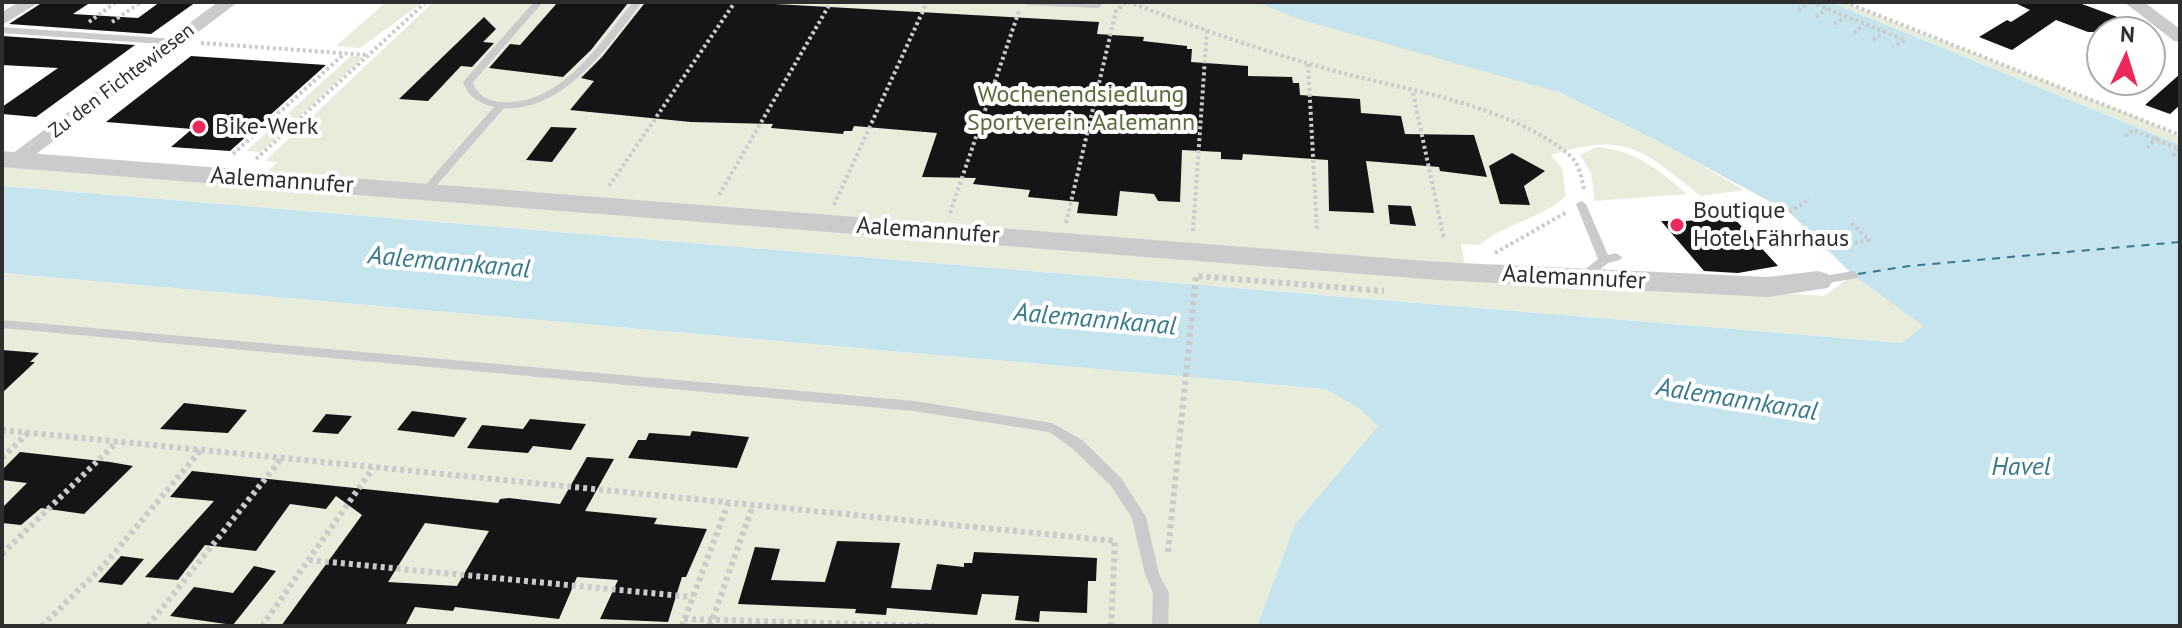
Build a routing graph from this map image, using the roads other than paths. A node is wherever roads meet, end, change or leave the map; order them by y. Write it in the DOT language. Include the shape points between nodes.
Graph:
graph roads {
  1 [pos="31,2"];
  2 [pos="229,2"];
  3 [pos="539,2"];
  4 [pos="638,2"];
  5 [pos="1024,2"];
  6 [pos="2133,2"];
  7 [pos="1098,5"];
  8 [pos="2,20"];
  9 [pos="2,30"];
  10 [pos="2180,37"];
  11 [pos="176,42"];
  12 [pos="500,106"];
  13 [pos="9,160"];
  14 [pos="425,192"];
  15 [pos="1581,204"];
  16 [pos="1600,265"];
  17 [pos="1853,275"];
  18 [pos="1818,281"];
  19 [pos="2,324"];
  20 [pos="1160,626"];
  1 -- 8 [label="street"];
  2 -- 11 [label="street, Zu den Fichtewiesen"];
  3 -- 12 [label="lane" via="468,82 469,90"];
  4 -- 12 [label="lane" via="566,85"];
  5 -- 7 [label="lane"];
  6 -- 10 [label="street"];
  9 -- 11 [label="lane"];
  11 -- 13 [label="street, Zu den Fichtewiesen"];
  12 -- 14 [label="lane"];
  13 -- 14 [label="street, Aalemannufer" via="234,166"];
  14 -- 16 [label="street, Aalemannufer" via="1463,272"];
  15 -- 16 [label="lane"];
  16 -- 18 [label="street, Aalemannufer" via="1767,287"];
  17 -- 18 [label="lane, Aalemannufer"];
  19 -- 20 [label="lane" via="914,406 1052,428 1116,482 1139,517 1161,593"];
}
